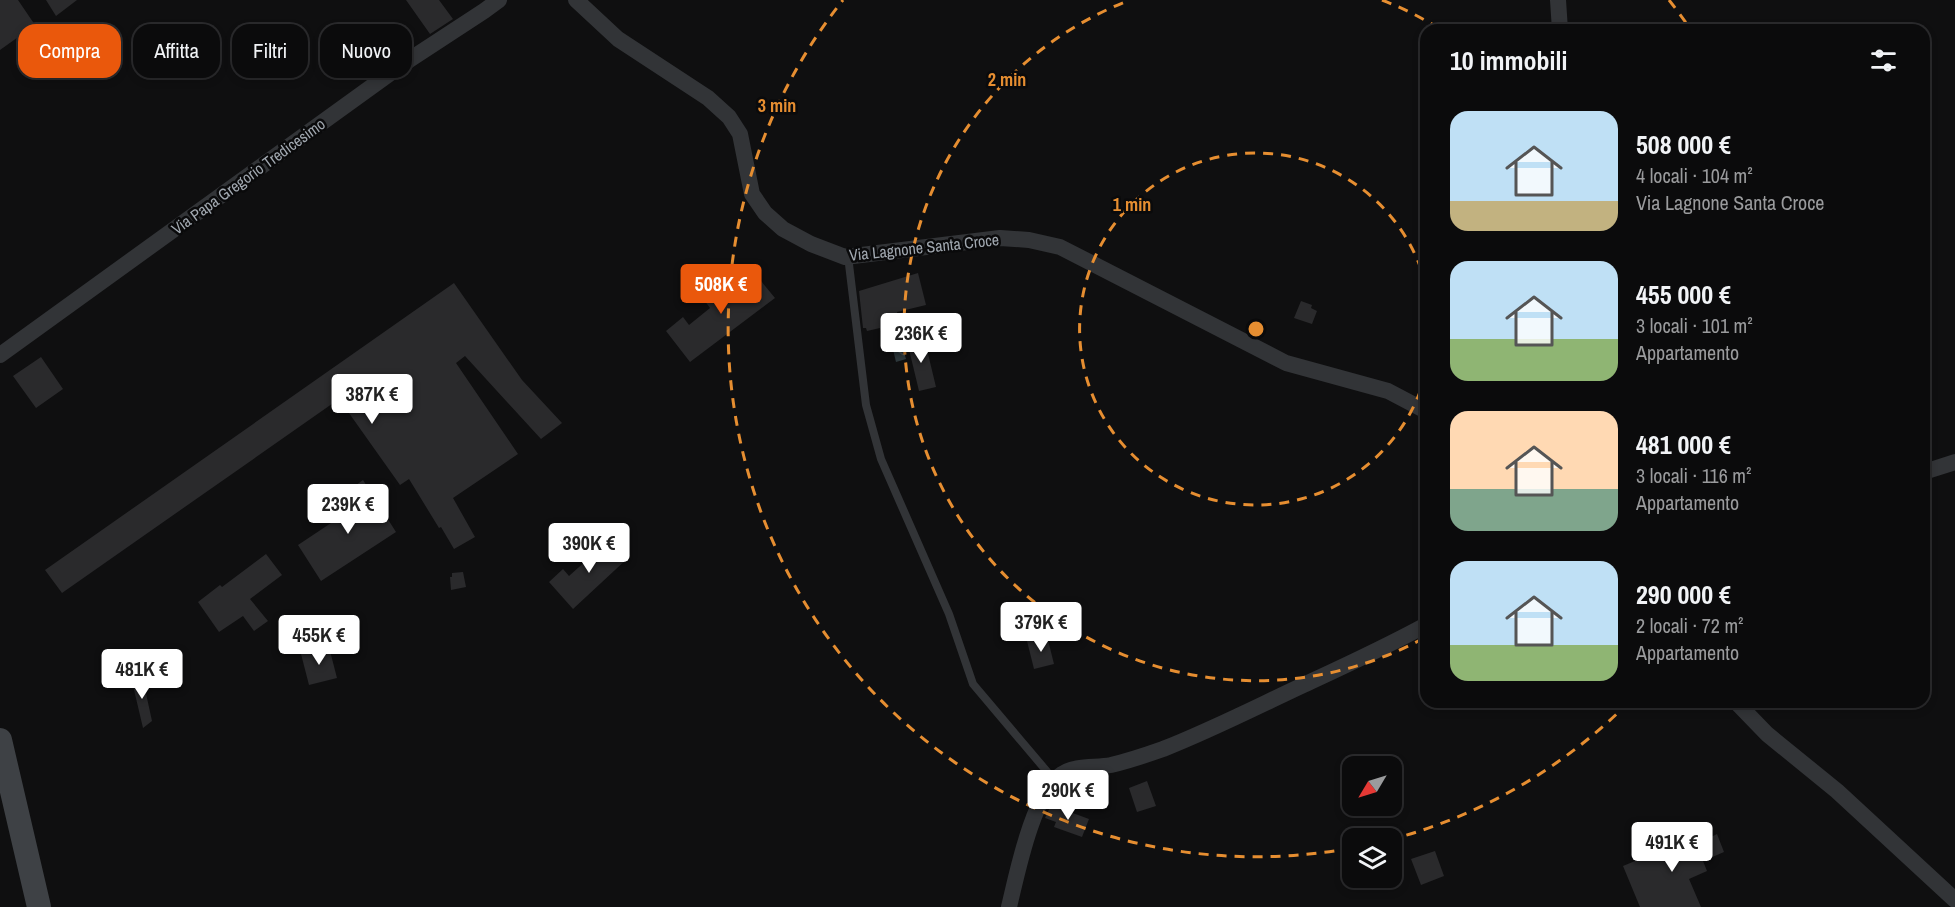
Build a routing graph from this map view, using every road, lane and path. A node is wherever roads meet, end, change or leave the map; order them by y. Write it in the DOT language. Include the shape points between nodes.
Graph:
graph roads {
  1 [pos="499,0"];
  2 [pos="576,0"];
  3 [pos="1558,0"];
  4 [pos="1560,24"];
  5 [pos="848,256"];
  6 [pos="0,355"];
  7 [pos="1420,408"];
  8 [pos="1955,462"];
  9 [pos="1930,470"];
  10 [pos="1420,628"];
  11 [pos="1742,708"];
  12 [pos="0,740"];
  13 [pos="1055,781"];
  14 [pos="1955,900"];
  15 [pos="39,907"];
  16 [pos="1009,907"];
  1 -- 6 [label="street, Via Papa Gregorio Tredicesimo"];
  2 -- 5 [label="street, Via Lagnone Santa Croce" via="618,39 708,98 729,117 740,134 752,194 765,213 783,229 811,244"];
  3 -- 4 [label="street"];
  5 -- 7 [label="street, Via Lagnone Santa Croce" via="1000,238 1060,247 1286,363 1389,391"];
  5 -- 13 [label="lane" via="866,405 881,459 949,614 973,684"];
  8 -- 9 [label="street"];
  10 -- 13 [label="street" via="1198,735 1110,765 1062,773"];
  11 -- 14 [label="street"];
  12 -- 15 [label="street"];
  13 -- 16 [label="street" via="1023,848"];
}
